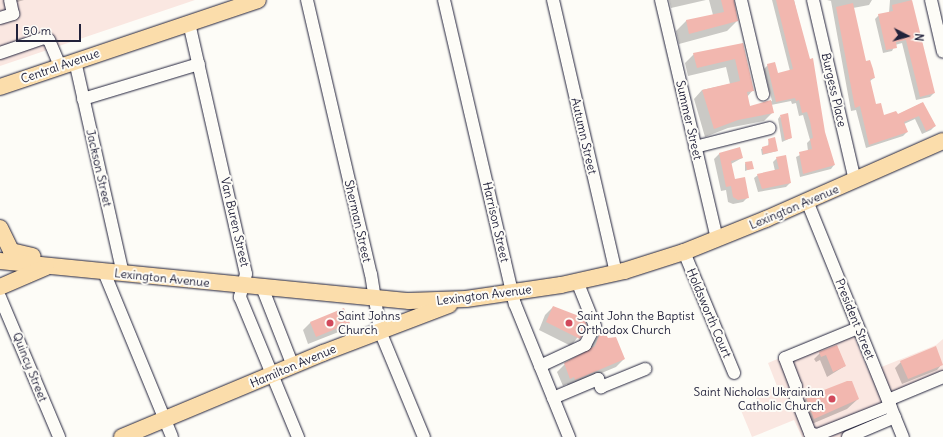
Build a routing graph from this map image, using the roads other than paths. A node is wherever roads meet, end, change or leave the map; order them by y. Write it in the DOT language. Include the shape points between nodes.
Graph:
graph roads {
  1 [pos="4,0"];
  2 [pos="10,0"];
  3 [pos="258,0"];
  4 [pos="307,0"];
  5 [pos="444,0"];
  6 [pos="553,0"];
  7 [pos="661,0"];
  8 [pos="741,0"];
  9 [pos="813,0"];
  10 [pos="931,0"];
  11 [pos="0,1"];
  12 [pos="0,18"];
  13 [pos="189,23"];
  14 [pos="943,52"];
  15 [pos="0,53"];
  16 [pos="75,61"];
  17 [pos="199,64"];
  18 [pos="60,66"];
  19 [pos="0,87"];
  20 [pos="763,94"];
  21 [pos="83,99"];
  22 [pos="770,128"];
  23 [pos="943,141"];
  24 [pos="695,147"];
  25 [pos="855,180"];
  26 [pos="807,202"];
  27 [pos="0,228"];
  28 [pos="717,239"];
  29 [pos="684,252"];
  30 [pos="0,261"];
  31 [pos="47,266"];
  32 [pos="63,266"];
  33 [pos="104,272"];
  34 [pos="616,273"];
  35 [pos="123,274"];
  36 [pos="577,281"];
  37 [pos="243,286"];
  38 [pos="0,287"];
  39 [pos="262,288"];
  40 [pos="512,292"];
  41 [pos="0,297"];
  42 [pos="374,297"];
  43 [pos="466,299"];
  44 [pos="858,328"];
  45 [pos="380,331"];
  46 [pos="293,366"];
  47 [pos="540,366"];
  48 [pos="645,369"];
  49 [pos="734,373"];
  50 [pos="272,375"];
  51 [pos="943,377"];
  52 [pos="553,398"];
  53 [pos="891,407"];
  54 [pos="165,419"];
  55 [pos="59,437"];
  56 [pos="122,437"];
  57 [pos="172,437"];
  58 [pos="298,437"];
  59 [pos="424,437"];
  60 [pos="570,437"];
  61 [pos="848,437"];
  62 [pos="903,437"];
  1 -- 11 [label="street"];
  2 -- 12 [label="street" via="13,14"];
  3 -- 13 [label="main road, Central Avenue"];
  4 -- 42 [label="street, Sherman Street"];
  5 -- 40 [label="street, Harrison Street"];
  6 -- 34 [label="street, Autumn Street"];
  7 -- 24 [label="street, Summer Street"];
  8 -- 20 [label="street"];
  9 -- 25 [label="street, Burgess Place"];
  10 -- 14 [label="street"];
  13 -- 16 [label="main road, Central Avenue"];
  13 -- 17 [label="street, Van Buren Street"];
  15 -- 18 [label="street" via="44,38 49,40"];
  16 -- 18 [label="main road, Central Avenue"];
  16 -- 21 [label="street, Jackson Street"];
  17 -- 21 [label="street"];
  17 -- 37 [label="street, Van Buren Street" via="246,274"];
  18 -- 19 [label="main road, Central Avenue"];
  21 -- 35 [label="street, Jackson Street"];
  22 -- 24 [label="street"];
  23 -- 25 [label="main road, Lexington Avenue"];
  24 -- 28 [label="street, Summer Street"];
  25 -- 26 [label="main road, Lexington Avenue"];
  26 -- 28 [label="main road, Lexington Avenue"];
  26 -- 44 [label="street, President Street"];
  27 -- 32 [label="main road" via="12,251 50,258"];
  28 -- 29 [label="main road, Lexington Avenue"];
  29 -- 34 [label="main road, Lexington Avenue"];
  29 -- 49 [label="street, Holdsworth Court"];
  30 -- 31 [label="main road, Lexington Avenue"];
  31 -- 32 [label="main road, Lexington Avenue"];
  31 -- 38 [label="main road"];
  32 -- 33 [label="main road, Lexington Avenue"];
  33 -- 35 [label="main road, Lexington Avenue"];
  33 -- 54 [label="street"];
  34 -- 36 [label="main road, Lexington Avenue"];
  35 -- 37 [label="main road, Lexington Avenue"];
  36 -- 40 [label="main road, Lexington Avenue"];
  36 -- 47 [label="street" via="595,326 585,345"];
  37 -- 39 [label="main road, Lexington Avenue"];
  37 -- 50 [label="street, Van Buren Street" via="240,297"];
  39 -- 42 [label="main road, Lexington Avenue"];
  39 -- 46 [label="street"];
  40 -- 43 [label="main road, Lexington Avenue"];
  40 -- 47 [label="street, Harrison Street"];
  41 -- 55 [label="street, Quincy Street"];
  42 -- 43 [label="main road, Lexington Avenue" via="423,302"];
  42 -- 45 [label="street, Sherman Street"];
  43 -- 45 [label="main road, Hamilton Avenue"];
  44 -- 53 [label="street, President Street"];
  44 -- 53 [label="street" via="785,358 796,386 795,395 810,433 817,436"];
  45 -- 46 [label="main road, Hamilton Avenue"];
  45 -- 59 [label="street, Sherman Street"];
  46 -- 50 [label="main road, Hamilton Avenue"];
  47 -- 52 [label="street, Harrison Street"];
  48 -- 52 [label="street" via="601,387 598,379"];
  50 -- 54 [label="main road, Hamilton Avenue"];
  50 -- 58 [label="street, Van Buren Street"];
  51 -- 53 [label="street"];
  52 -- 60 [label="street, Harrison Street"];
  53 -- 61 [label="street"];
  53 -- 62 [label="street, President Street"];
  54 -- 56 [label="main road, Hamilton Avenue"];
  54 -- 57 [label="street"];
}
